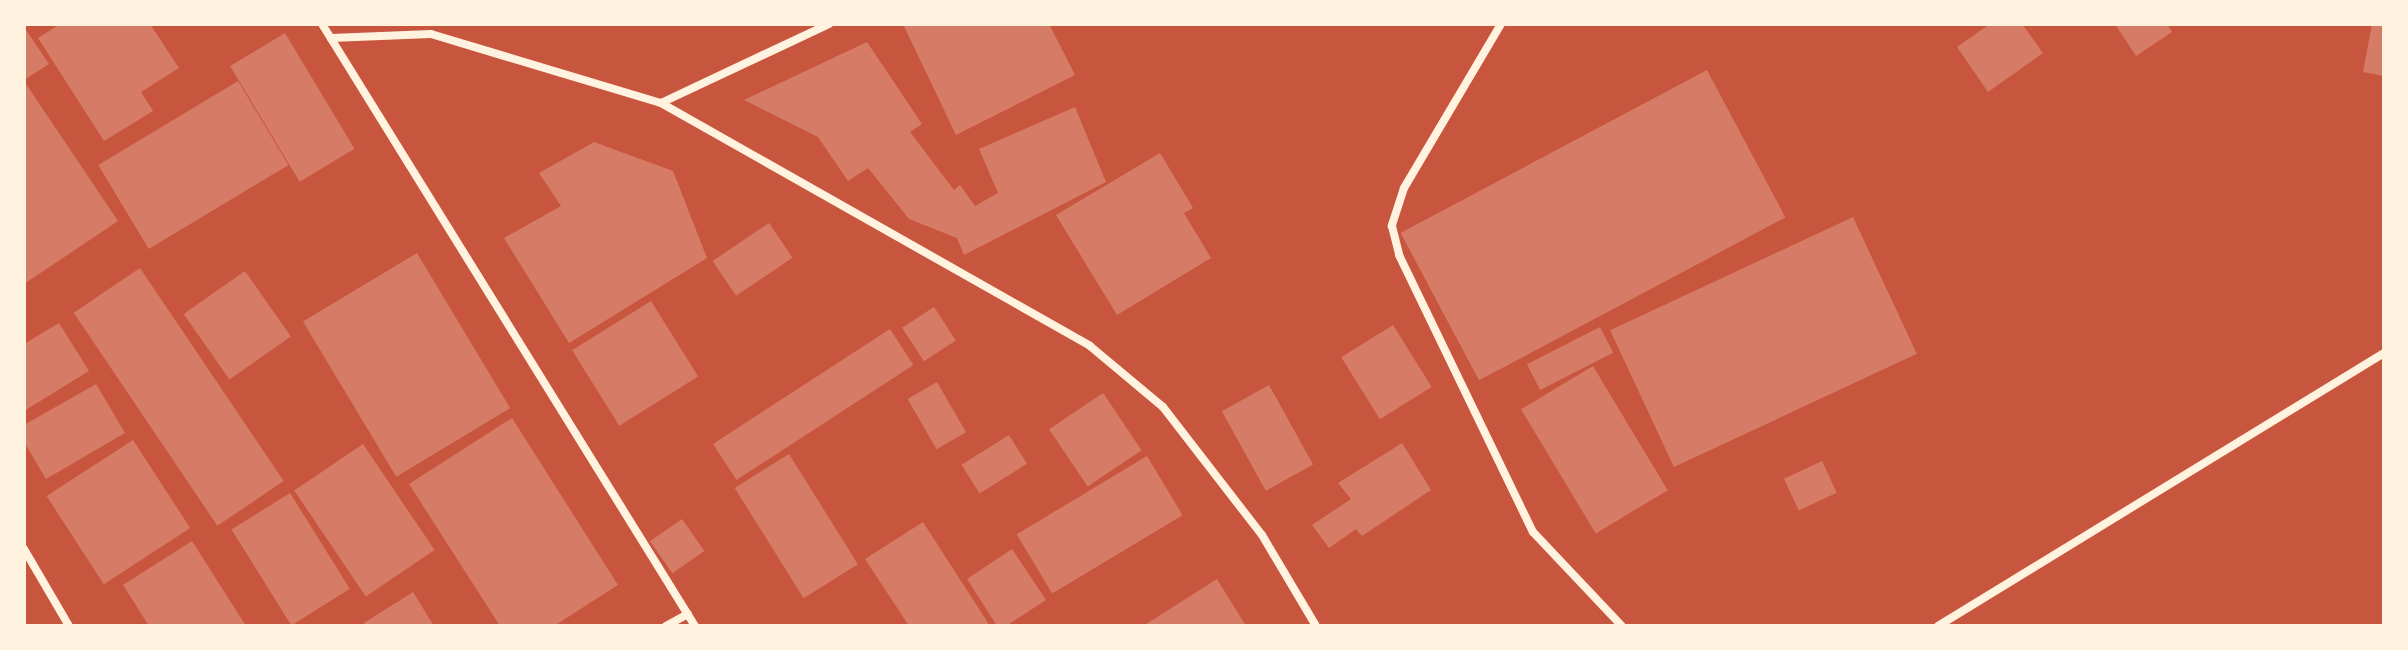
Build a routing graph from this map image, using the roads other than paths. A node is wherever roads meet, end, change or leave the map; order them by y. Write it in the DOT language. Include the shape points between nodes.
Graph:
graph roads {
  1 [pos="322,24"];
  2 [pos="829,24"];
  3 [pos="1501,24"];
  4 [pos="331,38"];
  5 [pos="661,103"];
  6 [pos="2384,353"];
  7 [pos="24,549"];
  8 [pos="688,614"];
  9 [pos="69,626"];
  10 [pos="666,626"];
  11 [pos="695,626"];
  12 [pos="1316,626"];
  13 [pos="1622,626"];
  14 [pos="1938,626"];
  1 -- 4 [label="street"];
  2 -- 5 [label="street"];
  3 -- 13 [label="street" via="1404,188 1392,226 1399,255 1533,532"];
  4 -- 5 [label="street" via="431,34"];
  4 -- 8 [label="street"];
  5 -- 12 [label="street" via="1090,346 1163,407 1262,535"];
  6 -- 14 [label="street"];
  7 -- 9 [label="street"];
  8 -- 10 [label="street"];
  8 -- 11 [label="street"];
}
